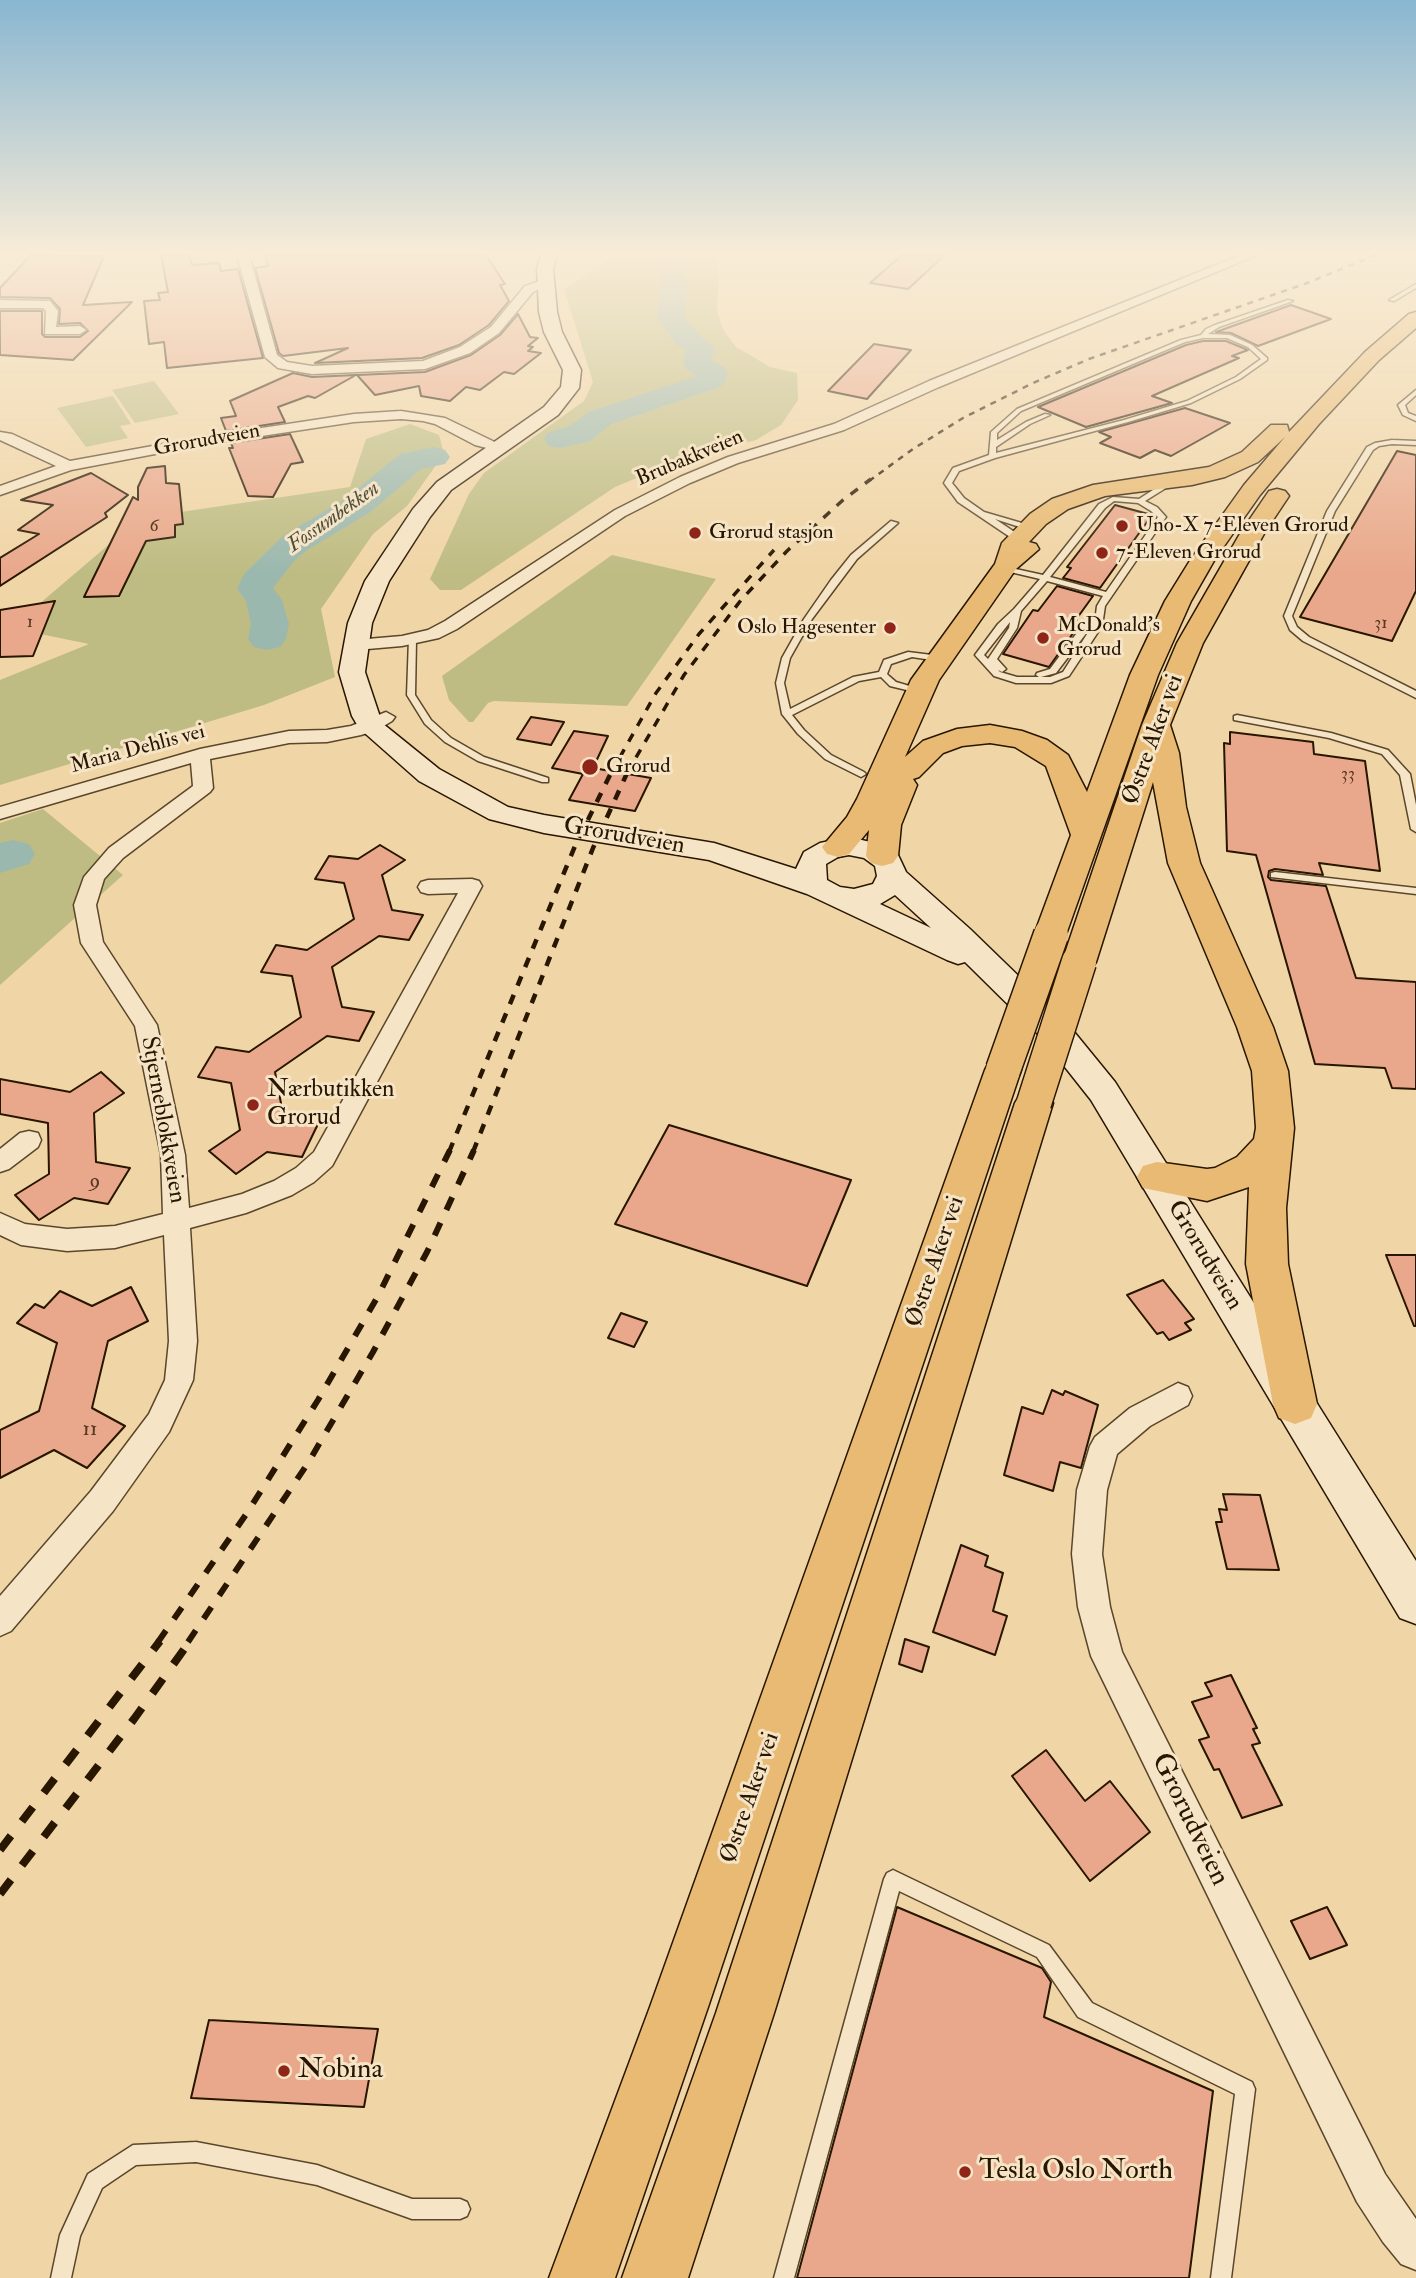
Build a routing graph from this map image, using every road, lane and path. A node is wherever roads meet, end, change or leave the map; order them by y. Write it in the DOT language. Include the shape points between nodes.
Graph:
graph roads {
  1 [pos="277,361"];
  2 [pos="435,361"];
  3 [pos="568,361"];
  4 [pos="990,361"];
  5 [pos="1133,361"];
  6 [pos="1262,361"];
  7 [pos="1369,361"];
  8 [pos="1395,361"];
  9 [pos="1341,387"];
  10 [pos="1416,392"];
  11 [pos="1048,415"];
  12 [pos="1416,419"];
  13 [pos="0,436"];
  14 [pos="1416,443"];
  15 [pos="993,446"];
  16 [pos="498,447"];
  17 [pos="992,456"];
  18 [pos="68,466"];
  19 [pos="1173,481"];
  20 [pos="0,492"];
  21 [pos="1140,501"];
  22 [pos="978,511"];
  23 [pos="894,523"];
  24 [pos="1024,534"];
  25 [pos="1006,566"];
  26 [pos="1054,567"];
  27 [pos="1068,572"];
  28 [pos="1045,578"];
  29 [pos="1105,581"];
  30 [pos="1117,582"];
  31 [pos="1108,595"];
  32 [pos="1017,611"];
  33 [pos="1100,615"];
  34 [pos="412,640"];
  35 [pos="356,651"];
  36 [pos="945,657"];
  37 [pos="883,674"];
  38 [pos="920,692"];
  39 [pos="1416,695"];
  40 [pos="787,714"];
  41 [pos="1237,718"];
  42 [pos="378,725"];
  43 [pos="1156,726"];
  44 [pos="200,755"];
  45 [pos="908,771"];
  46 [pos="862,774"];
  47 [pos="545,780"];
  48 [pos="1412,790"];
  49 [pos="0,813"];
  50 [pos="1416,829"];
  51 [pos="1086,834"];
  52 [pos="830,849"];
  53 [pos="714,852"];
  54 [pos="887,866"];
  55 [pos="1275,875"];
  56 [pos="428,887"];
  57 [pos="1416,891"];
  58 [pos="829,892"];
  59 [pos="987,966"];
  60 [pos="1018,1086"];
  61 [pos="29,1140"];
  62 [pos="1268,1156"];
  63 [pos="0,1162"];
  64 [pos="1157,1177"];
  65 [pos="179,1221"];
  66 [pos="0,1223"];
  67 [pos="1178,1396"];
  68 [pos="1295,1404"];
  69 [pos="1416,1602"];
  70 [pos="0,1620"];
  71 [pos="460,2209"];
  72 [pos="1416,2249"];
  73 [pos="61,2278"];
  74 [pos="582,2278"];
  75 [pos="655,2278"];
  76 [pos="784,2278"];
  77 [pos="1221,2278"];
  1 -- 2 [label="street" via="313,370 381,369"];
  3 -- 16 [label="main road" via="573,379 566,396"];
  4 -- 34 [label="street, Brubakkveien" via="839,427 685,480 620,513 451,625"];
  5 -- 15 [label="lane" via="1034,402 997,428"];
  6 -- 17 [label="lane" via="1189,402"];
  7 -- 9 [label="highway, Østre Aker vei"];
  8 -- 43 [label="highway, Østre Aker vei" via="1335,423 1253,532 1190,643"];
  9 -- 19 [label="highway" via="1299,412 1250,457 1217,472"];
  9 -- 51 [label="highway, Østre Aker vei" via="1252,490 1178,601 1144,675"];
  10 -- 12 [label="lane" via="1401,405 1405,414"];
  11 -- 15 [label="lane"];
  13 -- 18 [label="street"];
  14 -- 39 [label="lane" via="1392,442 1370,449 1332,511 1288,616 1306,639"];
  15 -- 17 [label="lane"];
  16 -- 18 [label="street, Grorudveien" via="440,421 401,415 202,441"];
  16 -- 35 [label="main road" via="453,478 430,501 377,582 363,613"];
  17 -- 22 [label="lane" via="956,470 947,483"];
  18 -- 20 [label="street, Grorudveien"];
  19 -- 21 [label="lane"];
  19 -- 24 [label="highway" via="1087,494 1048,511"];
  21 -- 26 [label="lane" via="1113,499 1102,506"];
  21 -- 30 [label="lane" via="1162,517"];
  22 -- 24 [label="lane"];
  22 -- 24 [label="lane"];
  23 -- 40 [label="lane" via="854,557 802,629 780,683"];
  24 -- 25 [label="highway" via="1036,538"];
  25 -- 28 [label="lane"];
  25 -- 36 [label="highway"];
  26 -- 27 [label="lane"];
  26 -- 28 [label="lane"];
  28 -- 31 [label="lane"];
  28 -- 32 [label="lane"];
  29 -- 30 [label="lane"];
  30 -- 31 [label="lane"];
  31 -- 33 [label="lane"];
  32 -- 33 [label="lane" via="1013,628 992,659 1005,671 1026,676 1053,671"];
  32 -- 33 [label="lane" via="979,655 997,674 1032,682 1066,674 1098,626"];
  34 -- 35 [label="street, Brubakkveien"];
  34 -- 47 [label="lane" via="411,695 428,722 472,755"];
  35 -- 42 [label="main road" via="352,672"];
  36 -- 37 [label="lane" via="903,655 887,662"];
  36 -- 38 [label="highway"];
  36 -- 45 [label="highway" via="944,682"];
  37 -- 38 [label="lane" via="893,684"];
  37 -- 40 [label="lane" via="856,679"];
  38 -- 52 [label="highway" via="860,821"];
  40 -- 46 [label="lane" via="828,757"];
  41 -- 48 [label="lane" via="1376,747 1393,758"];
  42 -- 44 [label="street, Maria Dehlis vei"];
  42 -- 53 [label="main road, Grorudveien" via="429,775 499,813"];
  43 -- 60 [label="highway, Østre Aker vei, bridge" via="1079,962"];
  43 -- 62 [label="highway" via="1184,863 1270,1071 1275,1105"];
  44 -- 49 [label="street, Maria Dehlis vei"];
  44 -- 65 [label="street, Stjerneblokkveien" via="203,788 116,853 94,877 85,905 92,943 146,1025 173,1155"];
  45 -- 51 [label="highway" via="933,747 957,738 990,734 1022,740 1047,753 1063,769"];
  45 -- 54 [label="highway" via="885,825"];
  48 -- 50 [label="lane"];
  51 -- 60 [label="highway, Østre Aker vei, bridge" via="1051,935"];
  52 -- 53 [label="main road, Grorudveien"];
  52 -- 54 [label="main road" via="862,848"];
  52 -- 58 [label="main road" via="814,859 810,868 811,878"];
  53 -- 58 [label="main road, Grorudveien"];
  54 -- 58 [label="main road" via="884,890 876,895 854,899"];
  54 -- 59 [label="main road, Grorudveien"];
  55 -- 57 [label="lane"];
  56 -- 65 [label="street, Stjerneblokkveien" via="472,886 323,1159 283,1188"];
  58 -- 59 [label="main road, Grorudveien"];
  59 -- 64 [label="main road, Grorudveien" via="1081,1061"];
  60 -- 74 [label="highway, Østre Aker vei"];
  60 -- 75 [label="highway, Østre Aker vei" via="745,2013"];
  61 -- 63 [label="street"];
  62 -- 64 [label="highway" via="1237,1177 1207,1185"];
  62 -- 68 [label="highway" via="1267,1264"];
  64 -- 68 [label="main road, Grorudveien"];
  65 -- 66 [label="street" via="115,1237 67,1240 21,1234"];
  65 -- 70 [label="street, Stjerneblokkveien" via="183,1341 179,1380 159,1423 110,1490"];
  67 -- 72 [label="street, Grorudveien" via="1140,1417 1105,1446 1092,1490 1087,1554 1094,1608 1107,1656 1371,2188"];
  68 -- 69 [label="main road, Grorudveien"];
  71 -- 73 [label="lane" via="412,2209 317,2175 196,2152 133,2155 95,2181 70,2235"];
  76 -- 77 [label="lane" via="893,1879 1043,1951 1085,2010 1245,2090"];
}
